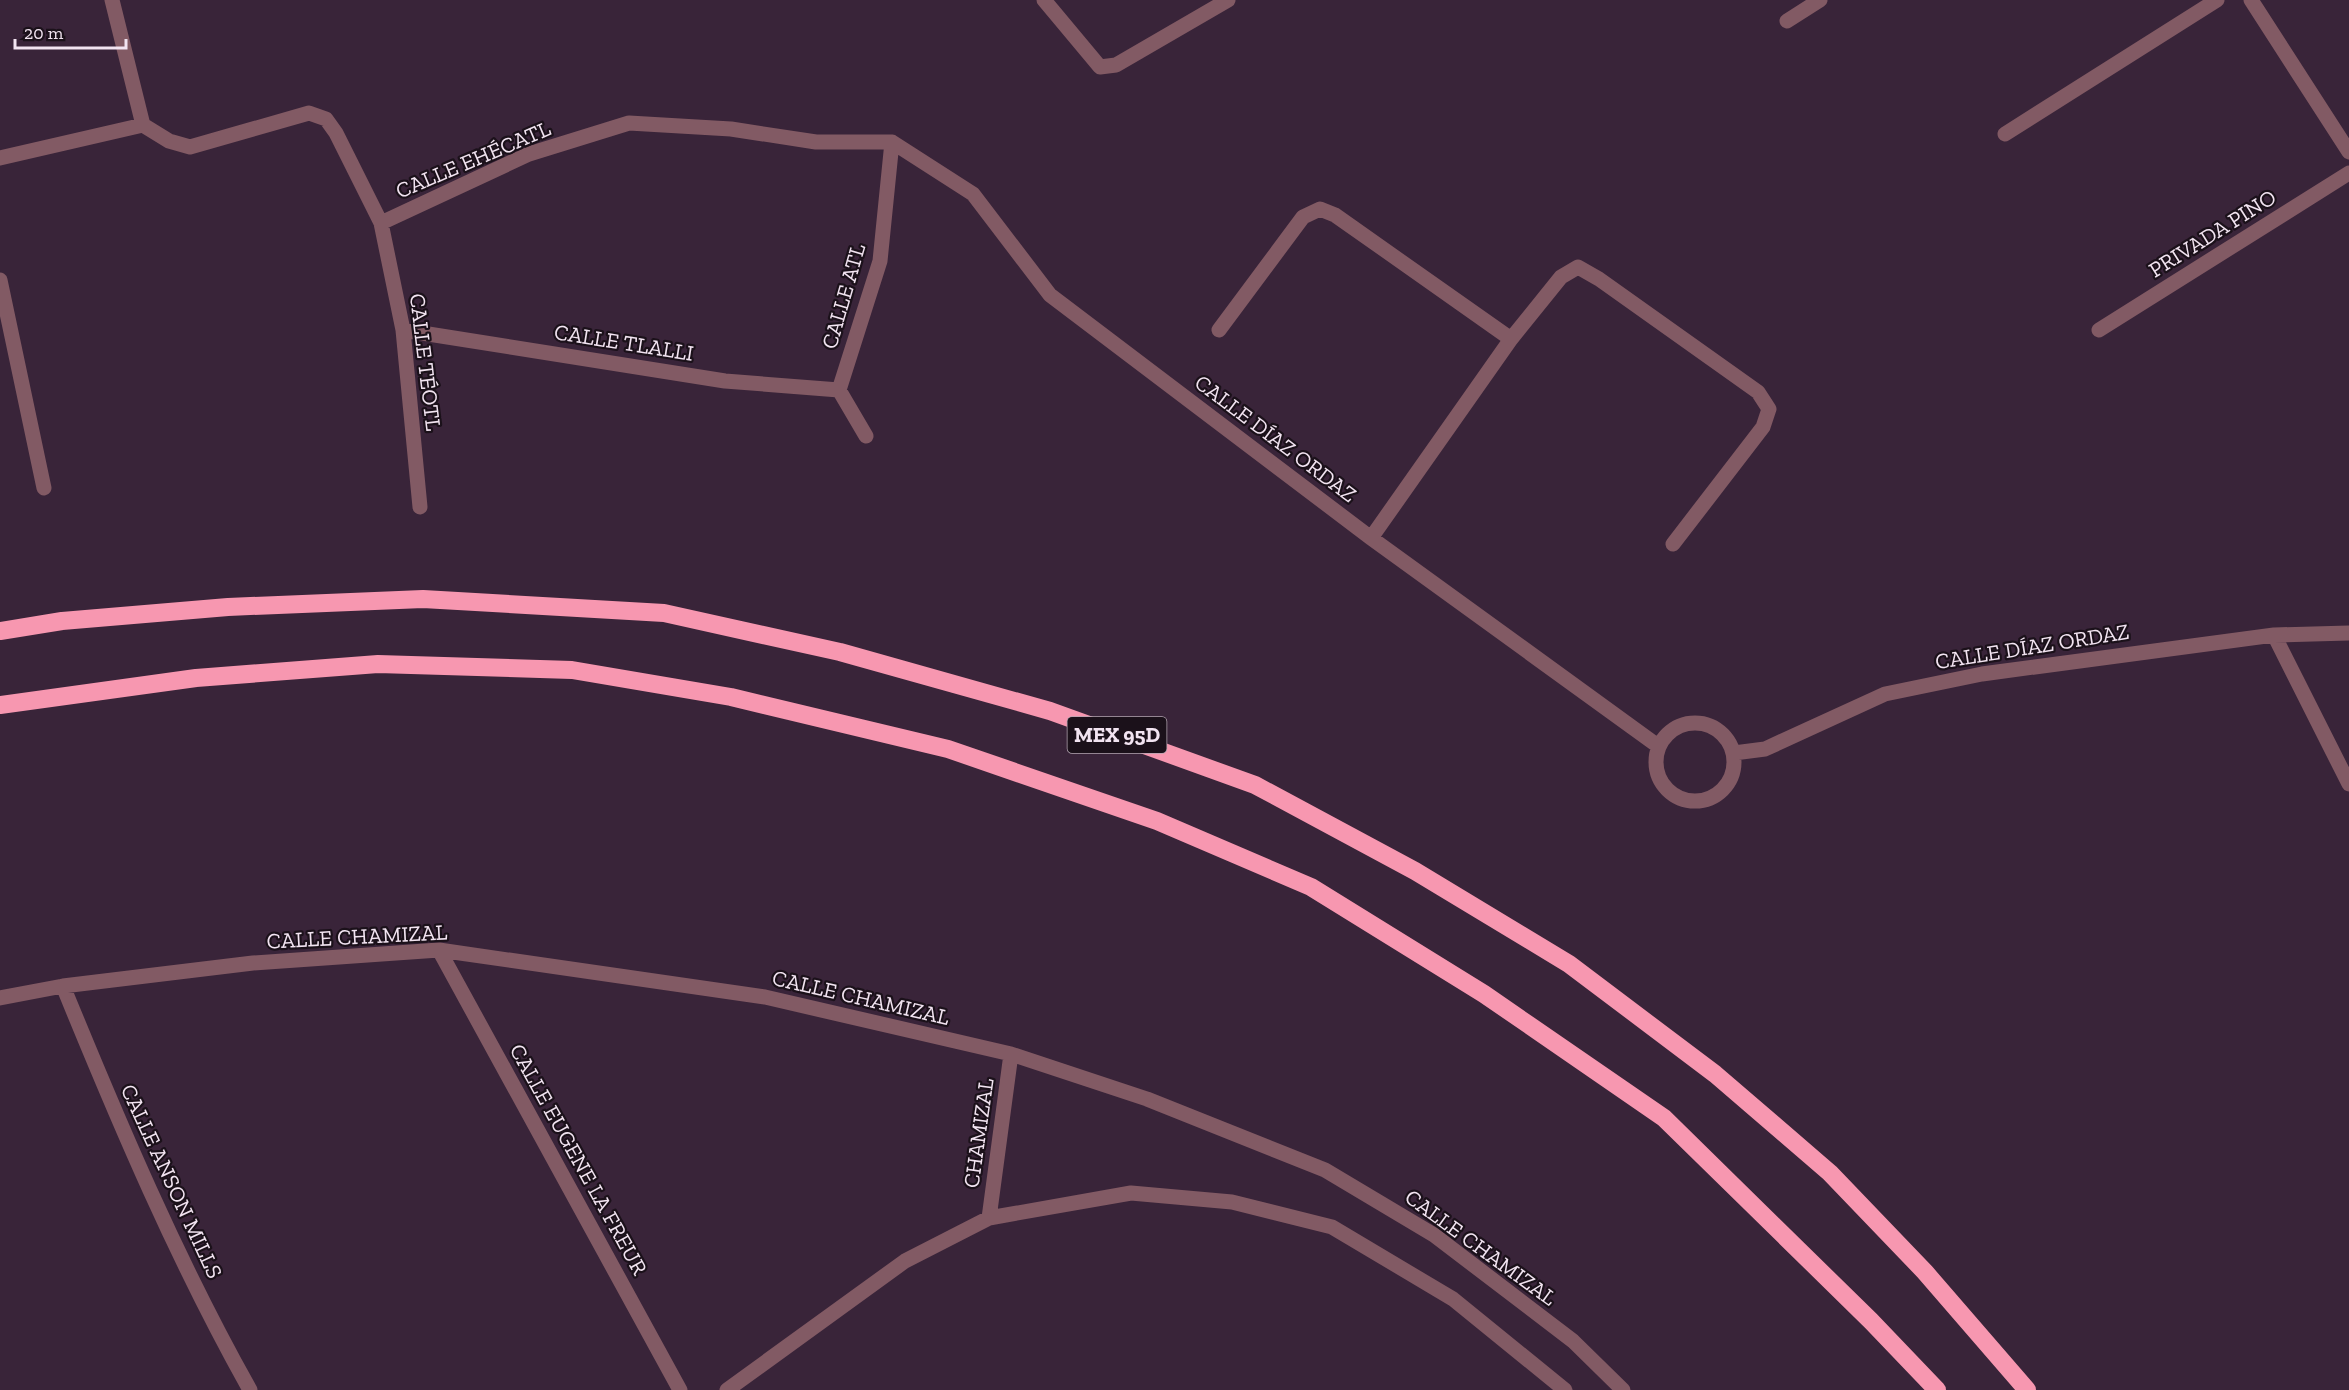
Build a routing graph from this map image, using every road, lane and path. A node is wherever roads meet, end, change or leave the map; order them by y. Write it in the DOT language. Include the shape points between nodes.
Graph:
graph roads {
  1 [pos="112,0"];
  2 [pos="1044,0"];
  3 [pos="1228,0"];
  4 [pos="1820,0"];
  5 [pos="2217,0"];
  6 [pos="2251,0"];
  7 [pos="1787,21"];
  8 [pos="143,125"];
  9 [pos="2005,135"];
  10 [pos="892,142"];
  11 [pos="2349,152"];
  12 [pos="0,158"];
  13 [pos="2349,173"];
  14 [pos="381,224"];
  15 [pos="0,280"];
  16 [pos="403,330"];
  17 [pos="1219,330"];
  18 [pos="2099,330"];
  19 [pos="1511,339"];
  20 [pos="840,390"];
  21 [pos="867,436"];
  22 [pos="44,488"];
  23 [pos="420,507"];
  24 [pos="1371,538"];
  25 [pos="1673,544"];
  26 [pos="0,631"];
  27 [pos="2349,633"];
  28 [pos="2274,635"];
  29 [pos="0,705"];
  30 [pos="1658,746"];
  31 [pos="1734,753"];
  32 [pos="2349,784"];
  33 [pos="439,950"];
  34 [pos="63,986"];
  35 [pos="0,998"];
  36 [pos="1011,1054"];
  37 [pos="989,1218"];
  38 [pos="250,1390"];
  39 [pos="680,1390"];
  40 [pos="727,1390"];
  41 [pos="1564,1390"];
  42 [pos="1623,1390"];
  43 [pos="1937,1390"];
  44 [pos="2027,1390"];
  1 -- 8 [label="street"];
  2 -- 3 [label="street" via="1100,67 1116,65"];
  4 -- 7 [label="street"];
  5 -- 9 [label="street"];
  6 -- 11 [label="street"];
  8 -- 12 [label="street"];
  8 -- 14 [label="street, CALLE EHÉCATL" via="169,141 190,147 309,113 326,119"];
  10 -- 14 [label="street, CALLE EHÉCATL" via="816,142 731,129 629,123 529,154"];
  10 -- 20 [label="street, CALLE ATL" via="880,261"];
  10 -- 24 [label="street, CALLE DÍAZ ORDAZ" via="973,194 1050,295"];
  13 -- 18 [label="street, PRIVADA PINO"];
  14 -- 16 [label="street, CALLE TÉOTL"];
  15 -- 22 [label="street"];
  16 -- 20 [label="street, CALLE TLALLI" via="725,381"];
  16 -- 23 [label="street, CALLE TÉOTL"];
  17 -- 19 [label="street" via="1303,217 1320,208"];
  19 -- 24 [label="street"];
  19 -- 25 [label="street" via="1561,277 1578,267 1758,392 1770,409 1763,427"];
  20 -- 21 [label="street"];
  24 -- 30 [label="street, CALLE DÍAZ ORDAZ"];
  26 -- 44 [label="highway, MEX 95D" via="62,621 228,607 423,599 664,613 840,652 1050,711 1255,785 1415,871 1569,964 1715,1074 1830,1173 1925,1272"];
  27 -- 28 [label="street, CALLE DÍAZ ORDAZ"];
  28 -- 31 [label="street, CALLE DÍAZ ORDAZ" via="1982,674 1885,694 1765,748"];
  28 -- 32 [label="street"];
  29 -- 43 [label="highway" via="196,678 378,664 572,670 731,697 948,749 1157,821 1311,887 1484,994 1664,1118"];
  30 -- 31 [label="street" via="1675,727 1699,722 1722,732"];
  30 -- 31 [label="street" via="1656,771 1669,792 1691,802 1715,797 1732,778"];
  33 -- 34 [label="street, CALLE CHAMIZAL" via="253,963"];
  33 -- 36 [label="street, CALLE CHAMIZAL" via="765,997"];
  33 -- 39 [label="street, CALLE EUGENE LA FREUR"];
  34 -- 35 [label="street, CALLE CHAMIZAL"];
  34 -- 38 [label="street, CALLE ANSON MILLS" via="123,1133 220,1337"];
  36 -- 37 [label="street, CHAMIZAL"];
  36 -- 42 [label="street, CALLE CHAMIZAL" via="1147,1099 1325,1170 1434,1235 1573,1341"];
  37 -- 40 [label="street" via="904,1261"];
  37 -- 41 [label="street" via="1131,1193 1232,1202 1332,1227 1453,1299"];
}
